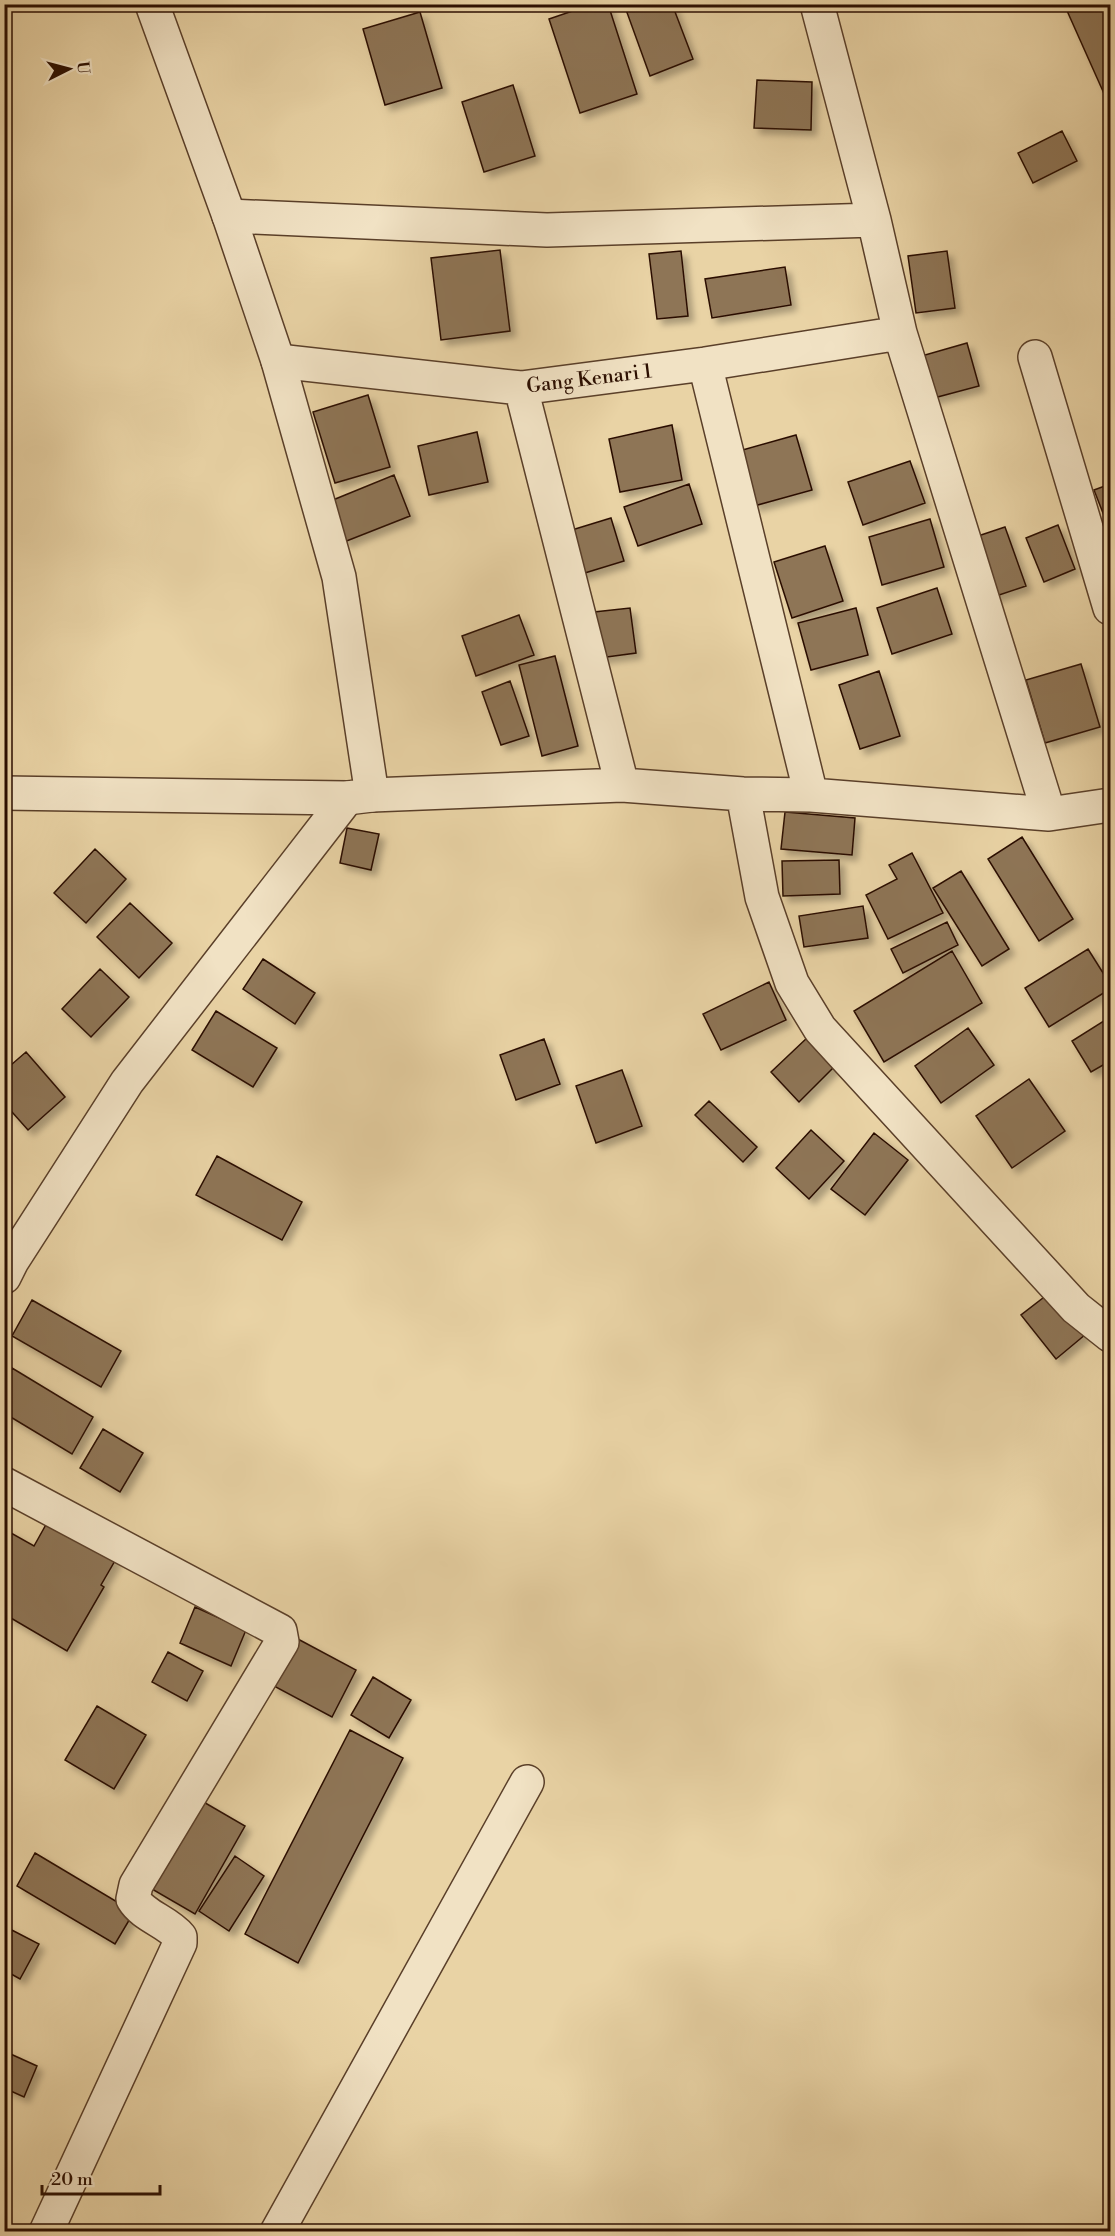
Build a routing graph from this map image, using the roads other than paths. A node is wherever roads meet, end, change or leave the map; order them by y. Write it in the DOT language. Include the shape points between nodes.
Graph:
graph roads {
  1 [pos="152,4"];
  2 [pos="817,4"];
  3 [pos="229,216"];
  4 [pos="874,220"];
  5 [pos="900,333"];
  6 [pos="1035,357"];
  7 [pos="278,361"];
  8 [pos="705,364"];
  9 [pos="521,388"];
  10 [pos="1110,608"];
  11 [pos="622,785"];
  12 [pos="4,794"];
  13 [pos="743,794"];
  14 [pos="811,795"];
  15 [pos="360,796"];
  16 [pos="1106,813"];
  17 [pos="1049,814"];
  18 [pos="4,1277"];
  19 [pos="1110,1335"];
  20 [pos="4,1484"];
  21 [pos="527,1782"];
  22 [pos="46,2232"];
  23 [pos="277,2232"];
  1 -- 3 [label="street"];
  2 -- 4 [label="street"];
  3 -- 4 [label="street" via="547,230"];
  3 -- 7 [label="street"];
  4 -- 5 [label="street"];
  5 -- 8 [label="street, Gang Kenari 1"];
  5 -- 17 [label="street"];
  6 -- 10 [label="street"];
  7 -- 9 [label="street, Gang Kenari 1"];
  7 -- 15 [label="street" via="339,577"];
  8 -- 9 [label="street, Gang Kenari 1"];
  8 -- 14 [label="street"];
  9 -- 11 [label="street"];
  11 -- 13 [label="street"];
  11 -- 15 [label="street"];
  12 -- 15 [label="street"];
  13 -- 14 [label="street"];
  13 -- 19 [label="street" via="762,897 792,983 820,1029 1077,1308"];
  14 -- 17 [label="street"];
  15 -- 18 [label="street" via="127,1082"];
  16 -- 17 [label="street"];
  20 -- 22 [label="street" via="280,1632 282,1637 136,1885 133,1899 139,1908 175,1930 180,1943"];
  21 -- 23 [label="street"];
}
